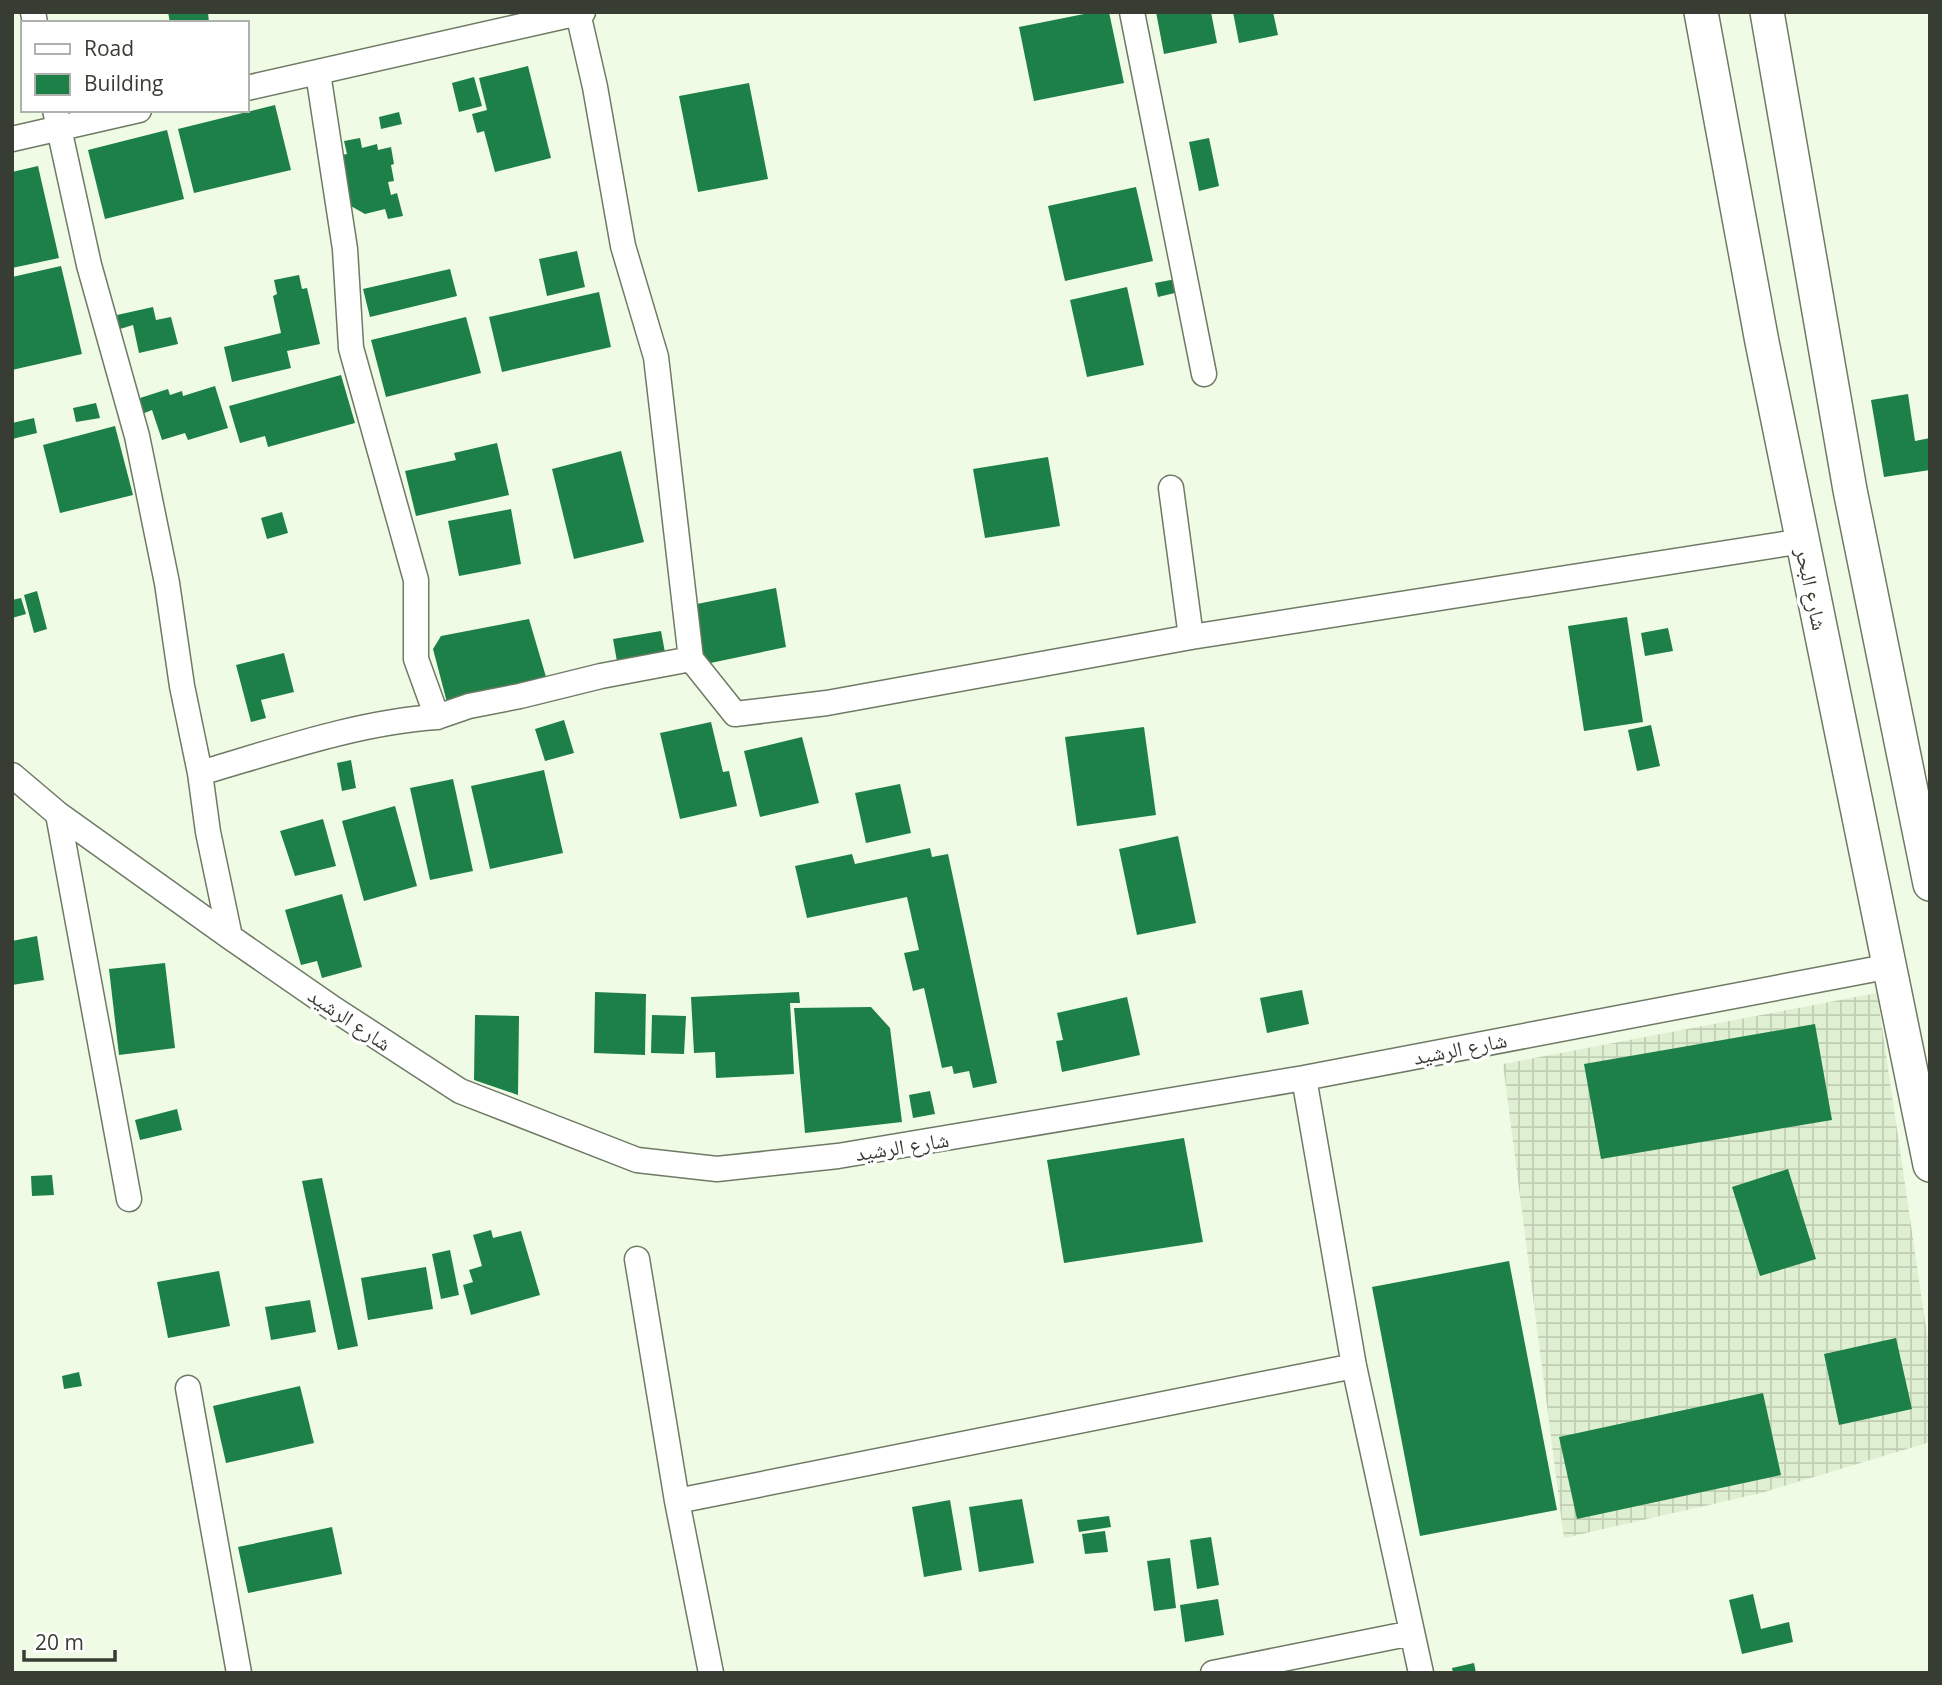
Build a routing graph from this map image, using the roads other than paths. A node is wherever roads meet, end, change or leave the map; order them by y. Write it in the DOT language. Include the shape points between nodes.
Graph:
graph roads {
  1 [pos="1132,12"];
  2 [pos="1701,12"];
  3 [pos="1768,12"];
  4 [pos="581,13"];
  5 [pos="318,73"];
  6 [pos="248,88"];
  7 [pos="121,112"];
  8 [pos="57,119"];
  9 [pos="12,139"];
  10 [pos="1204,374"];
  11 [pos="1171,488"];
  12 [pos="1803,541"];
  13 [pos="1191,637"];
  14 [pos="691,659"];
  15 [pos="437,717"];
  16 [pos="200,773"];
  17 [pos="12,775"];
  18 [pos="58,814"];
  19 [pos="1930,884"];
  20 [pos="230,937"];
  21 [pos="1891,966"];
  22 [pos="1304,1078"];
  23 [pos="1930,1164"];
  24 [pos="128,1199"];
  25 [pos="637,1259"];
  26 [pos="1354,1366"];
  27 [pos="188,1388"];
  28 [pos="677,1500"];
  29 [pos="1412,1633"];
  30 [pos="239,1673"];
  31 [pos="711,1673"];
  32 [pos="1213,1673"];
  33 [pos="1421,1673"];
  1 -- 10 [label="street"];
  2 -- 12 [label="main road, شارع البحر"];
  3 -- 19 [label="main road" via="1850,490"];
  4 -- 5 [label="street"];
  4 -- 14 [label="street" via="623,246 656,357"];
  5 -- 6 [label="street"];
  5 -- 15 [label="street" via="345,249 351,348 416,580 416,659"];
  7 -- 8 [label="street"];
  8 -- 9 [label="street"];
  8 -- 16 [label="street" via="89,265 137,436"];
  11 -- 13 [label="street"];
  12 -- 13 [label="street"];
  12 -- 21 [label="main road, شارع البحر"];
  13 -- 14 [label="street" via="827,703 735,715"];
  14 -- 15 [label="street" via="469,706"];
  15 -- 16 [label="street" via="306,741"];
  16 -- 20 [label="street"];
  17 -- 18 [label="street, شارع الرشيد"];
  18 -- 20 [label="street, شارع الرشيد"];
  18 -- 24 [label="street"];
  20 -- 22 [label="street, شارع الرشيد" via="460,1091 637,1160 717,1169 838,1156"];
  21 -- 22 [label="street, شارع الرشيد"];
  21 -- 23 [label="main road, شارع البحر"];
  22 -- 26 [label="street"];
  25 -- 28 [label="street"];
  26 -- 28 [label="street"];
  26 -- 29 [label="street"];
  27 -- 30 [label="street"];
  28 -- 31 [label="street"];
  29 -- 32 [label="street"];
  29 -- 33 [label="street"];
}
